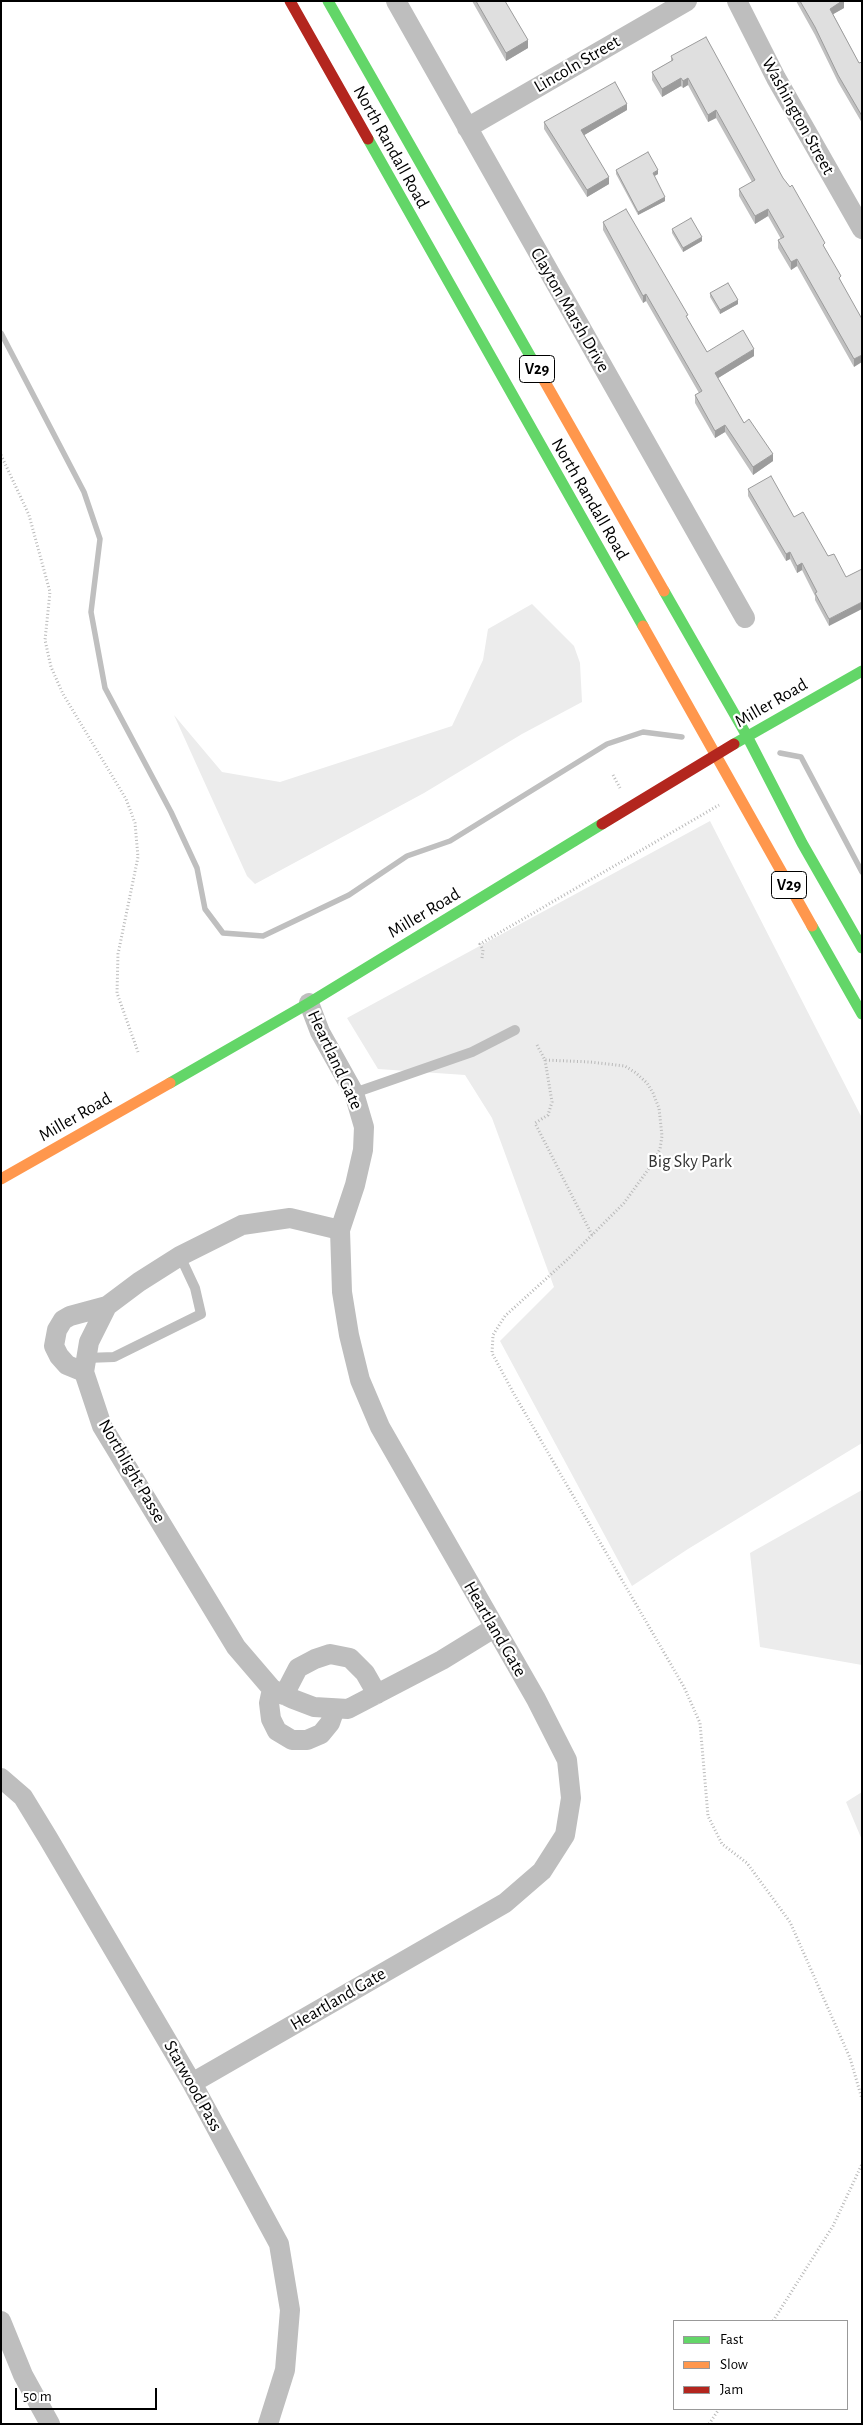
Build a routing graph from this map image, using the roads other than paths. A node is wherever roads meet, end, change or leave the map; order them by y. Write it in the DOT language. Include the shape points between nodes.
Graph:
graph roads {
  1 [pos="290,1"];
  2 [pos="328,1"];
  3 [pos="396,1"];
  4 [pos="686,1"];
  5 [pos="737,1"];
  6 [pos="467,128"];
  7 [pos="862,229"];
  8 [pos="745,618"];
  9 [pos="862,671"];
  10 [pos="746,736"];
  11 [pos="717,755"];
  12 [pos="862,948"];
  13 [pos="309,1003"];
  14 [pos="862,1014"];
  15 [pos="515,1030"];
  16 [pos="354,1093"];
  17 [pos="1,1179"];
  18 [pos="340,1230"];
  19 [pos="180,1256"];
  20 [pos="107,1306"];
  21 [pos="85,1365"];
  22 [pos="494,1628"];
  23 [pos="278,1692"];
  24 [pos="377,1694"];
  25 [pos="335,1709"];
  26 [pos="1,1778"];
  27 [pos="192,2082"];
  28 [pos="1,2321"];
  29 [pos="50,2424"];
  30 [pos="268,2424"];
  1 -- 11 [label="main road, North Randall Road / V29"];
  2 -- 10 [label="main road, North Randall Road / V29"];
  3 -- 6 [label="street, Clayton Marsh Drive"];
  4 -- 6 [label="street, Lincoln Street"];
  5 -- 7 [label="street, Washington Street" via="776,78"];
  6 -- 8 [label="street, Clayton Marsh Drive"];
  9 -- 10 [label="main road, Miller Road"];
  10 -- 11 [label="main road, Miller Road"];
  10 -- 12 [label="main road, North Randall Road / V29"];
  11 -- 13 [label="main road, Miller Road"];
  11 -- 14 [label="main road, North Randall Road / V29"];
  13 -- 16 [label="street, Heartland Gate" via="320,1032"];
  13 -- 17 [label="main road, Miller Road"];
  15 -- 16 [label="lane" via="472,1052"];
  16 -- 18 [label="street, Heartland Gate" via="364,1127 363,1150"];
  18 -- 19 [label="street" via="290,1218 242,1225"];
  18 -- 22 [label="street, Heartland Gate" via="342,1292 360,1380 380,1427"];
  19 -- 20 [label="street"];
  19 -- 21 [label="lane" via="195,1288 201,1314 114,1357"];
  20 -- 21 [label="street" via="89,1342"];
  20 -- 21 [label="street" via="70,1316 57,1330 54,1346 59,1356 67,1365"];
  21 -- 23 [label="street, Northlight Passe" via="102,1426 236,1647"];
  22 -- 24 [label="street, Northlight Passe"];
  22 -- 27 [label="street, Heartland Gate" via="567,1760 571,1798 566,1835 542,1871 505,1903"];
  23 -- 24 [label="street" via="298,1668 330,1654 350,1658 365,1672"];
  23 -- 25 [label="street, Northlight Passe" via="314,1706"];
  23 -- 25 [label="street" via="269,1703 271,1719 277,1731 292,1740 307,1740 321,1734"];
  24 -- 25 [label="street, Northlight Passe" via="348,1709"];
  26 -- 27 [label="street, Starwood Pass" via="28,1805"];
  27 -- 30 [label="street, Starwood Pass" via="279,2244 290,2310 285,2370"];
  28 -- 29 [label="street" via="23,2375"];
}
